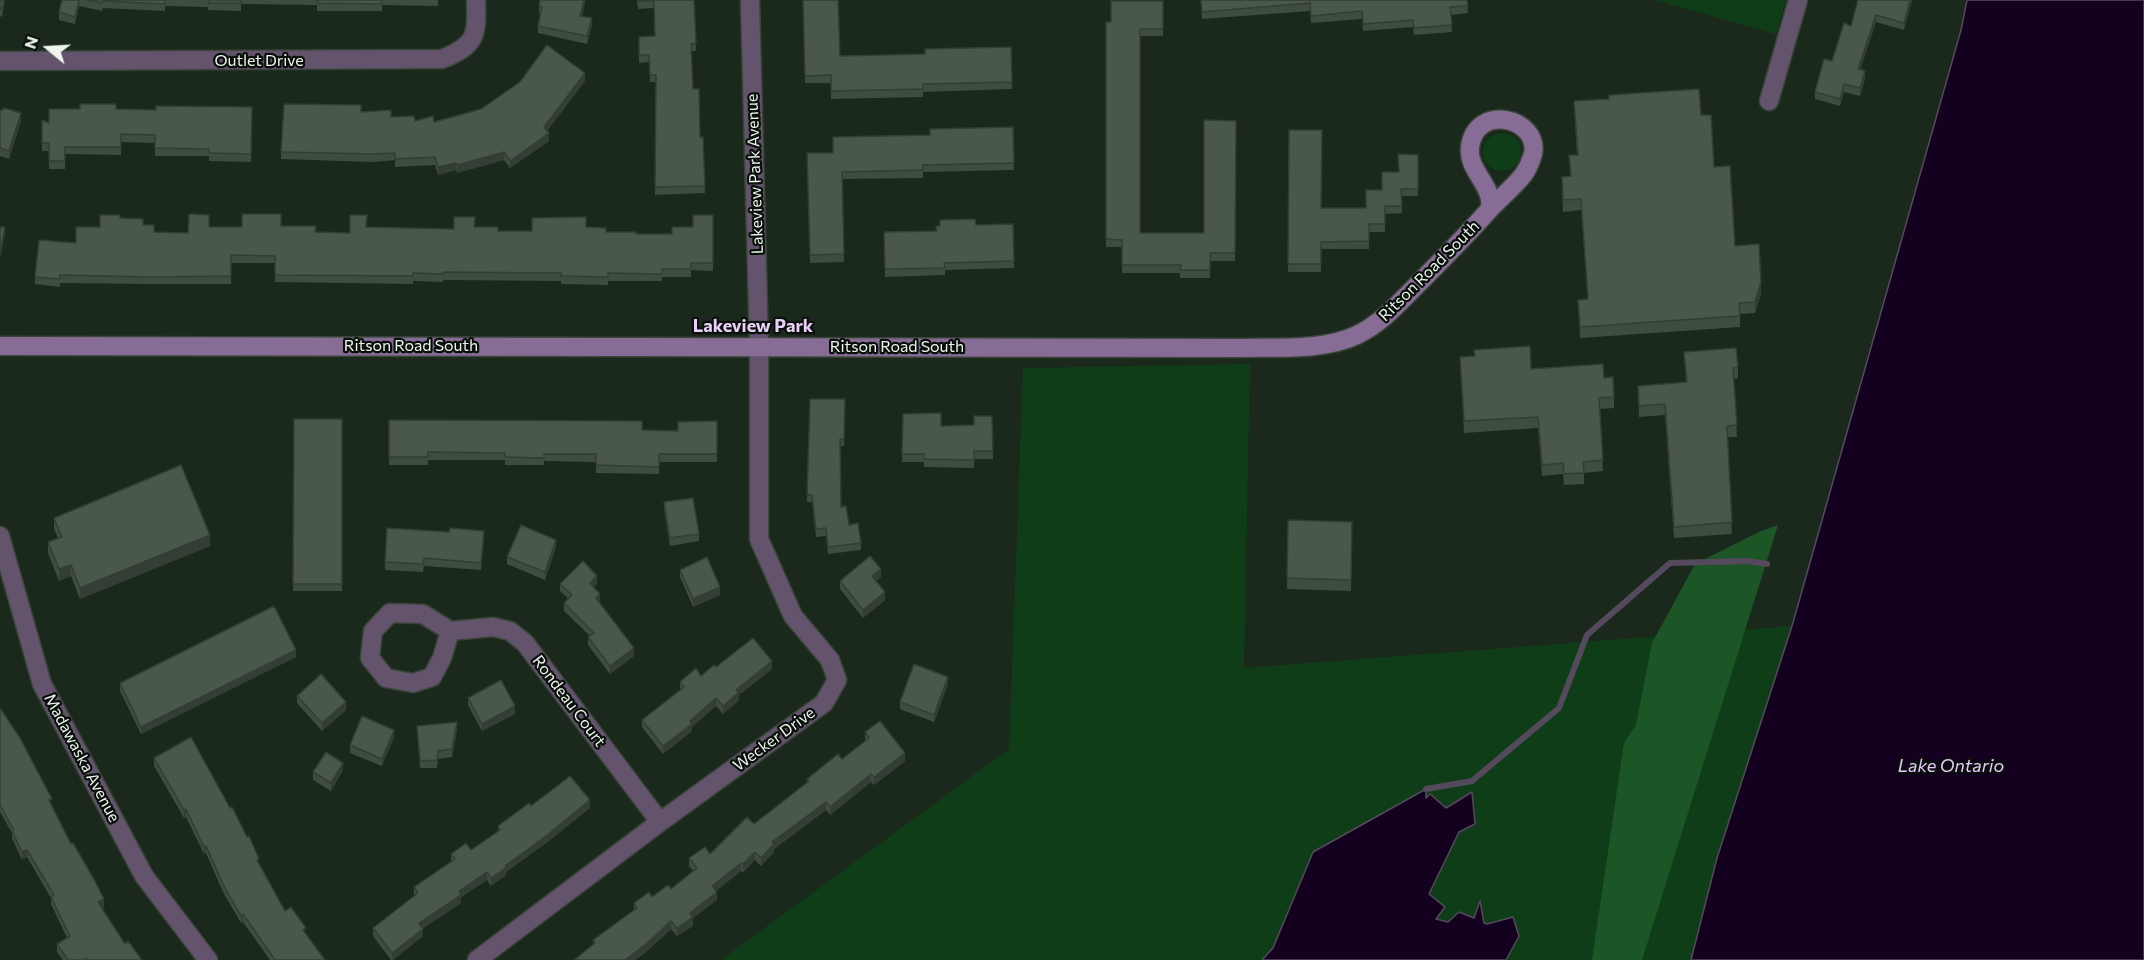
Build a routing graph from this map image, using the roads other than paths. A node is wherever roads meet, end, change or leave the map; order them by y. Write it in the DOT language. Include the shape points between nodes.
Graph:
graph roads {
  1 [pos="476,0"];
  2 [pos="750,0"];
  3 [pos="1798,0"];
  4 [pos="0,61"];
  5 [pos="1769,101"];
  6 [pos="1490,209"];
  7 [pos="0,346"];
  8 [pos="759,347"];
  9 [pos="0,536"];
  10 [pos="450,631"];
  11 [pos="660,822"];
  12 [pos="208,960"];
  13 [pos="477,960"];
  1 -- 4 [label="street, Outlet Drive" via="475,32 470,43 442,58"];
  2 -- 8 [label="street, Lakeview Park Avenue"];
  3 -- 5 [label="street"];
  6 -- 6 [label="street, Ritson Road South" via="1526,171 1534,151 1533,141 1524,128 1506,119 1484,122 1470,146 1471,160 1491,195"];
  6 -- 8 [label="street, Ritson Road South" via="1376,324 1357,335 1324,345"];
  7 -- 8 [label="street, Ritson Road South"];
  8 -- 11 [label="street, Wecker Drive" via="759,539 793,616 830,660 837,680 824,703"];
  9 -- 12 [label="street, Madawaska Avenue" via="42,684 144,876"];
  10 -- 10 [label="street" via="423,614 390,613 373,631 370,658 386,678 413,683 432,677"];
  10 -- 11 [label="street, Rondeau Court" via="493,627 510,631 525,643"];
  11 -- 13 [label="street, Wecker Drive"];
}
